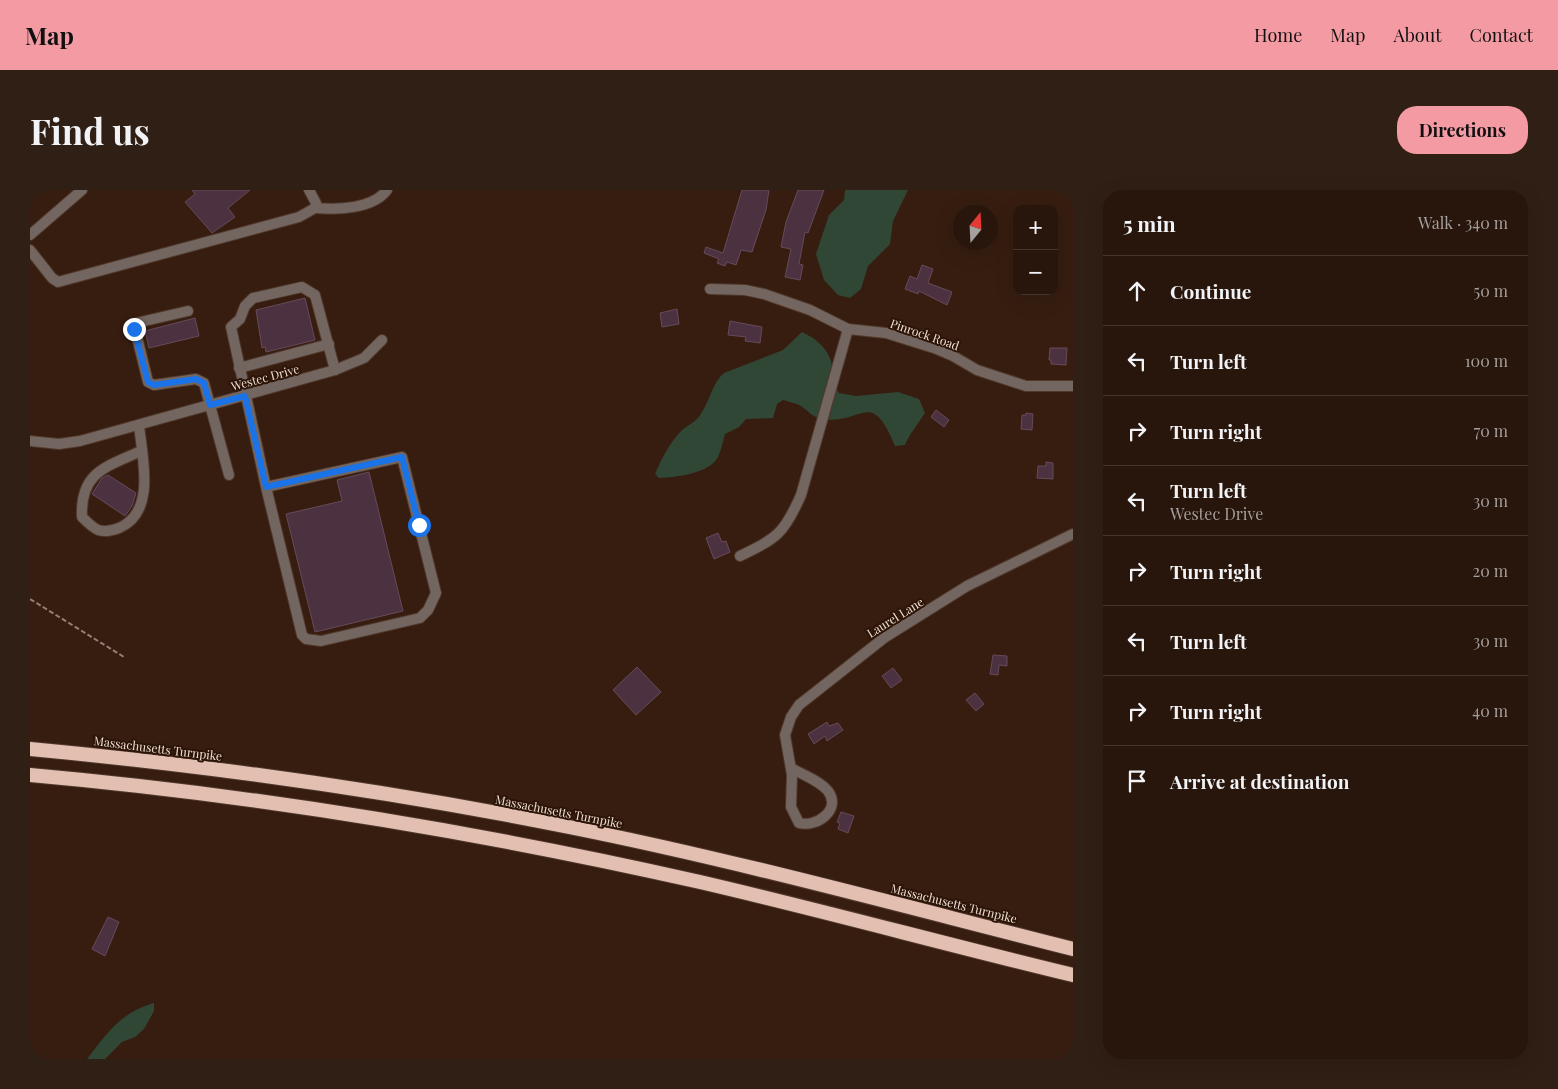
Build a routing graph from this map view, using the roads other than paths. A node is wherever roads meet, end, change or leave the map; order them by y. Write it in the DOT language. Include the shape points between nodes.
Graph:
graph roads {
  1 [pos="82,190"];
  2 [pos="309,190"];
  3 [pos="387,190"];
  4 [pos="315,208"];
  5 [pos="30,235"];
  6 [pos="30,250"];
  7 [pos="710,289"];
  8 [pos="188,311"];
  9 [pos="848,328"];
  10 [pos="382,340"];
  11 [pos="329,344"];
  12 [pos="239,368"];
  13 [pos="336,370"];
  14 [pos="1073,386"];
  15 [pos="245,396"];
  16 [pos="210,405"];
  17 [pos="139,425"];
  18 [pos="30,441"];
  19 [pos="141,451"];
  20 [pos="229,476"];
  21 [pos="266,487"];
  22 [pos="1073,534"];
  23 [pos="740,556"];
  24 [pos="30,749"];
  25 [pos="791,768"];
  26 [pos="30,775"];
  27 [pos="1073,949"];
  28 [pos="1073,975"];
  1 -- 5 [label="street"];
  2 -- 4 [label="street" via="316,203"];
  3 -- 4 [label="street" via="381,198 357,206 331,210"];
  4 -- 6 [label="street" via="299,217 58,282"];
  7 -- 9 [label="street, Pinrock Road" via="758,293 810,310"];
  8 -- 16 [label="street" via="136,323 134,329 148,382 154,385 196,379 204,383"];
  9 -- 14 [label="street, Pinrock Road" via="879,331 909,340 953,356 977,370 1026,386"];
  9 -- 23 [label="street" via="801,495 790,520 780,534"];
  10 -- 13 [label="street, Westec Drive" via="364,358"];
  11 -- 12 [label="street"];
  11 -- 12 [label="street" via="315,295 302,287 253,298 231,327"];
  11 -- 13 [label="street"];
  12 -- 15 [label="street"];
  13 -- 15 [label="street, Westec Drive"];
  15 -- 16 [label="street, Westec Drive"];
  15 -- 21 [label="street"];
  16 -- 17 [label="street, Westec Drive"];
  16 -- 20 [label="street"];
  17 -- 18 [label="street, Westec Drive" via="59,444"];
  17 -- 19 [label="street"];
  19 -- 19 [label="street" via="145,493 141,504 127,524 107,532 94,530 82,517 81,502 86,486 100,469"];
  21 -- 21 [label="street" via="302,635 306,639 321,641 420,618 428,610 436,594 402,457"];
  22 -- 25 [label="street, Laurel Lane" via="967,586 874,644 804,700 794,711 786,729 785,742"];
  24 -- 27 [label="highway, Massachusetts Turnpike" via="150,761 286,780 569,827 709,857"];
  25 -- 25 [label="street, Laurel Lane" via="829,792 832,800 830,809 820,820 803,824 794,817"];
  26 -- 28 [label="highway" via="191,792 482,838 698,882"];
}
